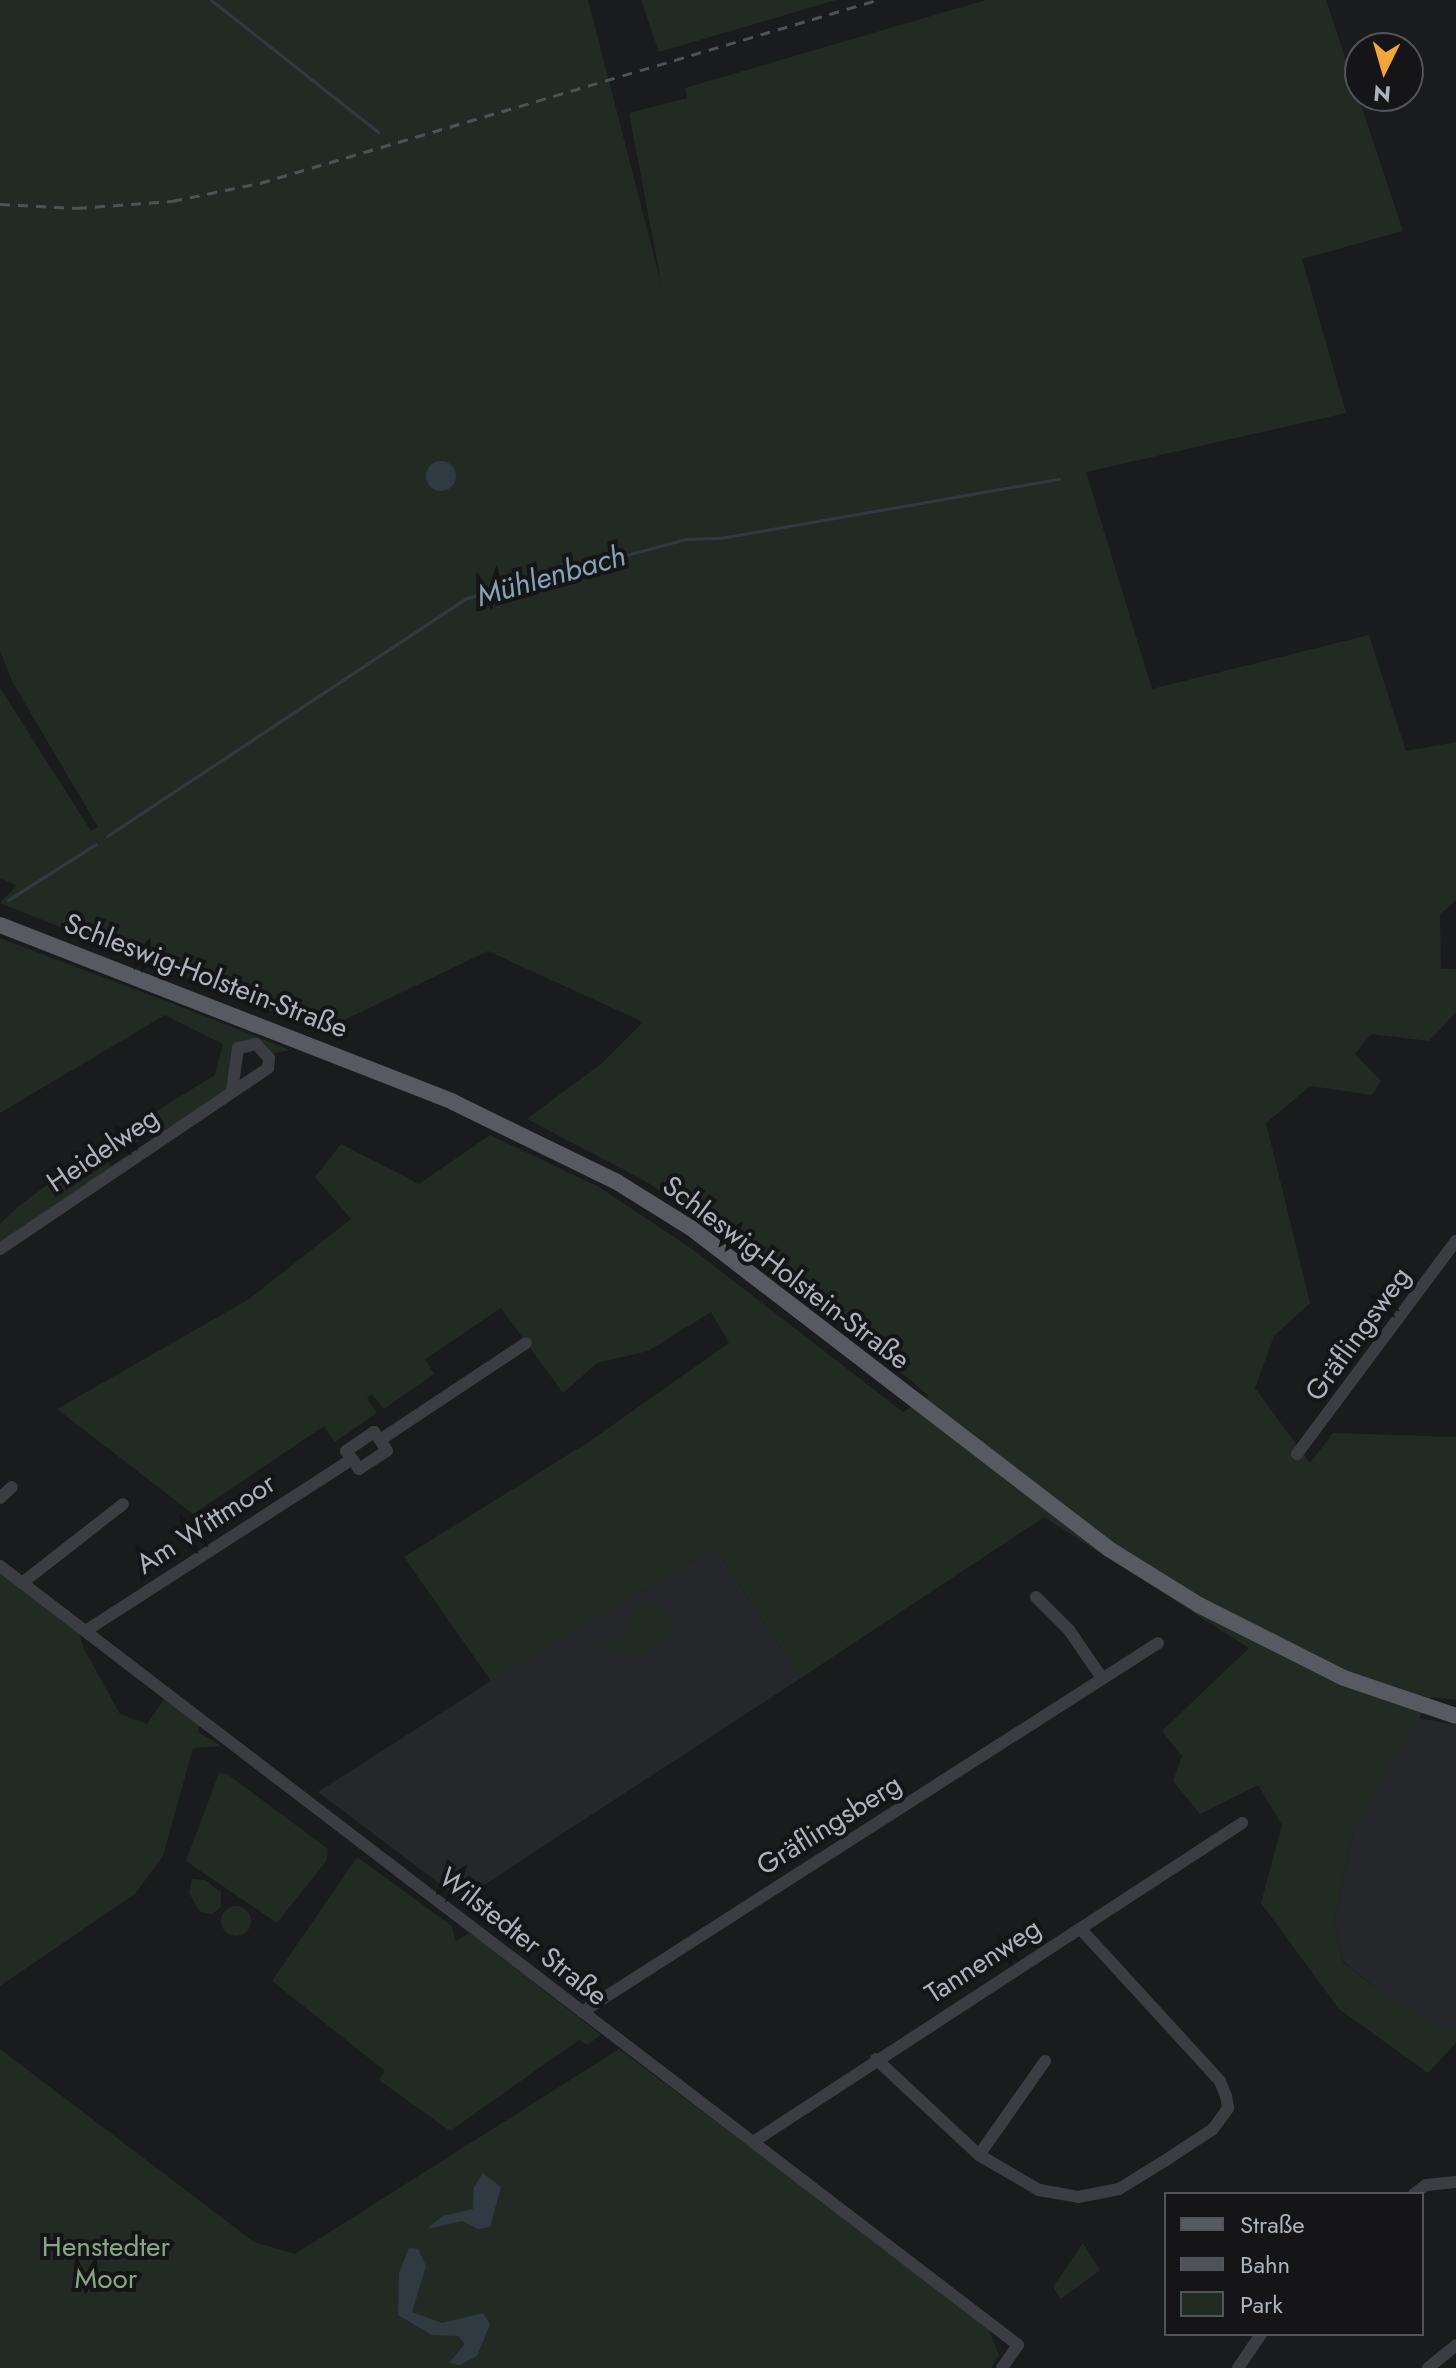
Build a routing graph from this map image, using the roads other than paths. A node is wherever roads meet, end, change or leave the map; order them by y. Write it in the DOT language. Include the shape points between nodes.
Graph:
graph roads {
  1 [pos="0,925"];
  2 [pos="232,1091"];
  3 [pos="1456,1241"];
  4 [pos="0,1249"];
  5 [pos="526,1343"];
  6 [pos="1297,1454"];
  7 [pos="12,1487"];
  8 [pos="0,1498"];
  9 [pos="123,1504"];
  10 [pos="0,1566"];
  11 [pos="22,1583"];
  12 [pos="1036,1597"];
  13 [pos="87,1630"];
  14 [pos="1158,1643"];
  15 [pos="1102,1678"];
  16 [pos="1456,1716"];
  17 [pos="1242,1823"];
  18 [pos="1080,1928"];
  19 [pos="582,2012"];
  20 [pos="876,2059"];
  21 [pos="1045,2061"];
  22 [pos="753,2142"];
  23 [pos="979,2155"];
  24 [pos="1456,2182"];
  25 [pos="1417,2192"];
  26 [pos="1260,2336"];
  27 [pos="1456,2345"];
  28 [pos="1002,2368"];
  29 [pos="1238,2368"];
  30 [pos="1428,2368"];
  1 -- 16 [label="main road, Schleswig-Holstein-Straße" via="453,1102 617,1182 691,1228 1109,1549 1199,1605 1330,1671"];
  2 -- 4 [label="street, Heidelweg"];
  3 -- 6 [label="street, Gräflingsweg"];
  5 -- 13 [label="street, Am Wittmoor" via="380,1440 387,1451 359,1469 352,1459"];
  7 -- 8 [label="street"];
  9 -- 11 [label="street"];
  10 -- 11 [label="street, Wilstedter Straße"];
  11 -- 13 [label="street, Wilstedter Straße"];
  12 -- 15 [label="street" via="1069,1630"];
  13 -- 19 [label="street, Wilstedter Straße"];
  14 -- 15 [label="street, Gräflingsberg"];
  15 -- 19 [label="street, Gräflingsberg"];
  17 -- 18 [label="street, Tannenweg"];
  18 -- 20 [label="street, Tannenweg"];
  18 -- 23 [label="street" via="1220,2081 1228,2108 1213,2129 1166,2160 1119,2189 1087,2196 1029,2187"];
  19 -- 22 [label="street, Wilstedter Straße"];
  20 -- 22 [label="street, Tannenweg"];
  20 -- 23 [label="street"];
  21 -- 23 [label="street"];
  22 -- 28 [label="street, Wilstedter Straße" via="1018,2345"];
  24 -- 25 [label="street" via="1426,2185"];
  26 -- 29 [label="street"];
  27 -- 30 [label="street"];
}
